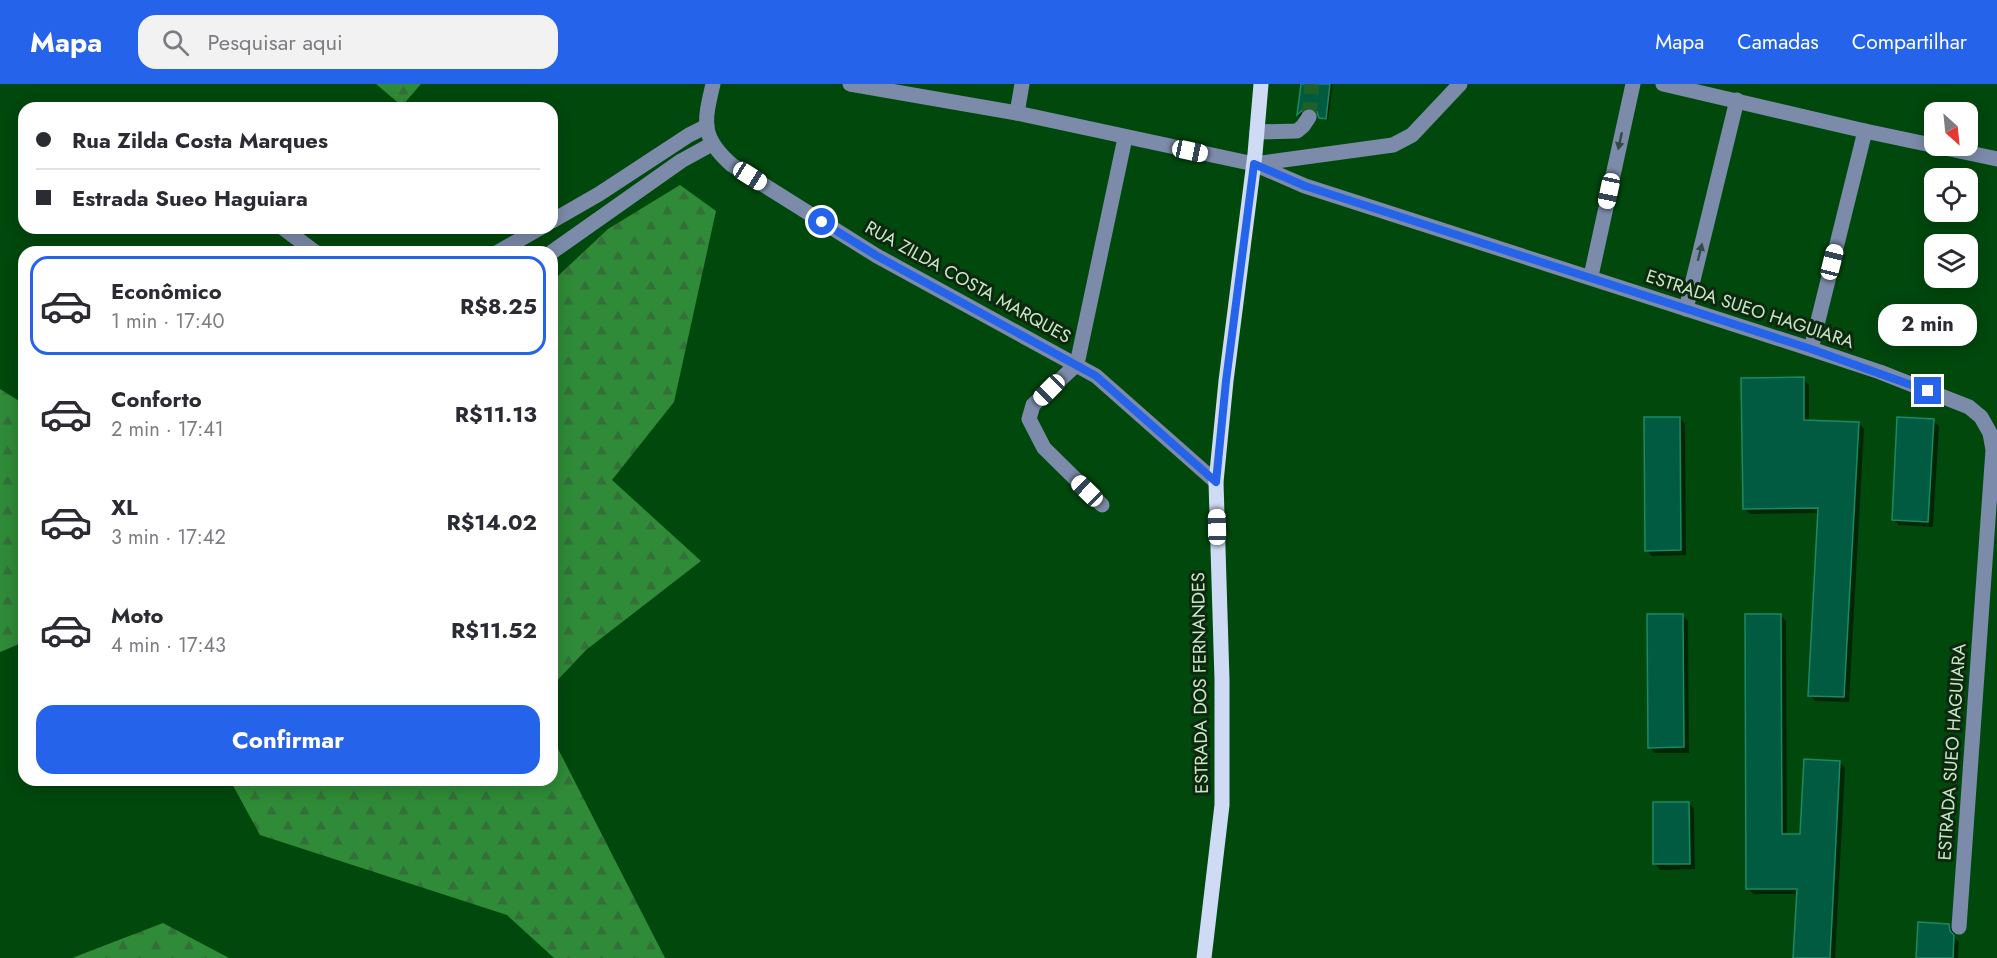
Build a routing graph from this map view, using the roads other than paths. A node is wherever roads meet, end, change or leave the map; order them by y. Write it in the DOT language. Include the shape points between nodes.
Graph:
graph roads {
  1 [pos="712,84"];
  2 [pos="850,84"];
  3 [pos="1022,84"];
  4 [pos="1261,84"];
  5 [pos="1460,84"];
  6 [pos="1633,84"];
  7 [pos="1663,84"];
  8 [pos="868,86"];
  9 [pos="1737,100"];
  10 [pos="1017,113"];
  11 [pos="1308,117"];
  12 [pos="707,126"];
  13 [pos="1865,131"];
  14 [pos="1257,132"];
  15 [pos="1125,138"];
  16 [pos="712,144"];
  17 [pos="1997,159"];
  18 [pos="1254,164"];
  19 [pos="558,218"];
  20 [pos="291,234"];
  21 [pos="530,234"];
  22 [pos="307,246"];
  23 [pos="508,246"];
  24 [pos="558,248"];
  25 [pos="1591,276"];
  26 [pos="1686,309"];
  27 [pos="1811,349"];
  28 [pos="1077,364"];
  29 [pos="1216,482"];
  30 [pos="1102,505"];
  31 [pos="1959,927"];
  32 [pos="1204,958"];
  1 -- 12 [label="street, RUA ZILDA COSTA MARQUES"];
  2 -- 8 [label="street"];
  3 -- 10 [label="street"];
  4 -- 14 [label="main road, ESTRADA DOS FERNANDES"];
  5 -- 18 [label="street" via="1412,135 1399,142"];
  6 -- 25 [label="street, one-way"];
  7 -- 9 [label="street"];
  8 -- 10 [label="street"];
  9 -- 13 [label="street"];
  26 -- 9 [label="street, one-way"];
  10 -- 15 [label="street"];
  11 -- 14 [label="street" via="1297,131"];
  12 -- 16 [label="street, RUA ZILDA COSTA MARQUES"];
  12 -- 19 [label="street"];
  13 -- 17 [label="street"];
  13 -- 27 [label="street"];
  14 -- 18 [label="main road, ESTRADA DOS FERNANDES"];
  15 -- 18 [label="street"];
  15 -- 28 [label="street"];
  16 -- 24 [label="street" via="681,161"];
  16 -- 28 [label="street, RUA ZILDA COSTA MARQUES" via="732,165 877,256"];
  18 -- 25 [label="street, ESTRADA SUEO HAGUIARA" via="1305,186"];
  18 -- 29 [label="main road, ESTRADA DOS FERNANDES"];
  20 -- 22 [label="street"];
  21 -- 23 [label="street"];
  25 -- 26 [label="street, ESTRADA SUEO HAGUIARA"];
  26 -- 27 [label="street, ESTRADA SUEO HAGUIARA"];
  27 -- 31 [label="street, ESTRADA SUEO HAGUIARA" via="1969,406 1981,417 1989,433 1993,450"];
  28 -- 29 [label="street, RUA ZILDA COSTA MARQUES" via="1096,376"];
  28 -- 30 [label="street" via="1033,405 1029,419 1044,448"];
  29 -- 32 [label="main road, ESTRADA DOS FERNANDES" via="1222,805"];
}
